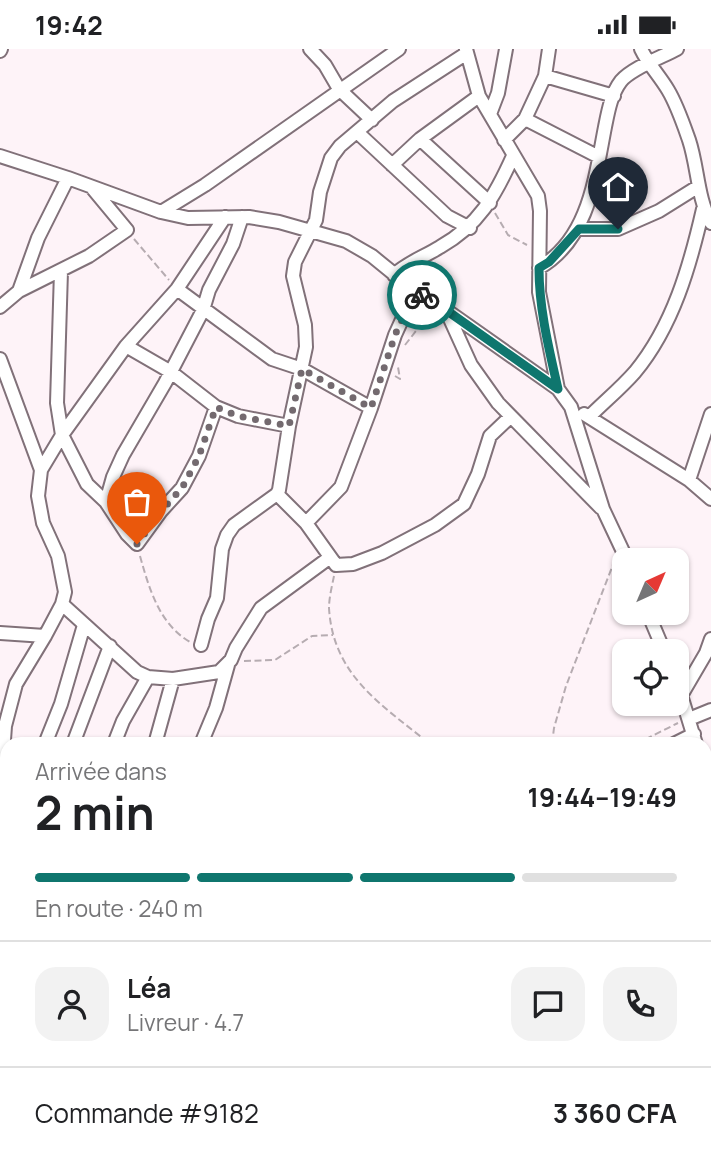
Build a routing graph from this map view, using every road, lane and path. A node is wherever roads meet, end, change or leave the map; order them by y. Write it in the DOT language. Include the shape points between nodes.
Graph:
graph roads {
  1 [pos="399,49"];
  2 [pos="506,49"];
  3 [pos="641,49"];
  4 [pos="677,49"];
  5 [pos="546,50"];
  6 [pos="315,51"];
  7 [pos="467,51"];
  8 [pos="648,64"];
  9 [pos="545,76"];
  10 [pos="339,89"];
  11 [pos="479,96"];
  12 [pos="614,96"];
  13 [pos="489,114"];
  14 [pos="525,119"];
  15 [pos="372,120"];
  16 [pos="356,132"];
  17 [pos="420,139"];
  18 [pos="504,140"];
  19 [pos="0,156"];
  20 [pos="513,156"];
  21 [pos="599,157"];
  22 [pos="392,165"];
  23 [pos="68,178"];
  24 [pos="699,186"];
  25 [pos="93,188"];
  26 [pos="489,203"];
  27 [pos="703,209"];
  28 [pos="161,212"];
  29 [pos="225,217"];
  30 [pos="242,217"];
  31 [pos="711,223"];
  32 [pos="470,228"];
  33 [pos="579,229"];
  34 [pos="127,230"];
  35 [pos="310,231"];
  36 [pos="540,251"];
  37 [pos="539,268"];
  38 [pos="61,271"];
  39 [pos="394,275"];
  40 [pos="177,289"];
  41 [pos="19,291"];
  42 [pos="415,291"];
  43 [pos="430,301"];
  44 [pos="0,307"];
  45 [pos="203,310"];
  46 [pos="446,310"];
  47 [pos="126,346"];
  48 [pos="401,350"];
  49 [pos="0,359"];
  50 [pos="397,363"];
  51 [pos="302,369"];
  52 [pos="384,369"];
  53 [pos="171,372"];
  54 [pos="558,389"];
  55 [pos="5,391"];
  56 [pos="216,407"];
  57 [pos="571,407"];
  58 [pos="371,408"];
  59 [pos="711,414"];
  60 [pos="510,417"];
  61 [pos="589,417"];
  62 [pos="289,426"];
  63 [pos="62,435"];
  64 [pos="41,470"];
  65 [pos="689,480"];
  66 [pos="277,494"];
  67 [pos="711,499"];
  68 [pos="106,502"];
  69 [pos="603,509"];
  70 [pos="306,523"];
  71 [pos="620,544"];
  72 [pos="622,548"];
  73 [pos="333,561"];
  74 [pos="62,604"];
  75 [pos="84,625"];
  76 [pos="0,633"];
  77 [pos="45,636"];
  78 [pos="711,639"];
  79 [pos="201,645"];
  80 [pos="110,646"];
  81 [pos="228,664"];
  82 [pos="689,676"];
  83 [pos="148,677"];
  84 [pos="173,679"];
  85 [pos="6,695"];
  86 [pos="711,711"];
  87 [pos="688,716"];
  88 [pos="689,719"];
  89 [pos="3,725"];
  90 [pos="48,737"];
  91 [pos="76,737"];
  92 [pos="117,737"];
  93 [pos="157,737"];
  94 [pos="204,737"];
  95 [pos="422,737"];
  96 [pos="553,737"];
  97 [pos="651,737"];
  98 [pos="694,737"];
  1 -- 10 [label="street"];
  2 -- 13 [label="street"];
  3 -- 8 [label="street"];
  4 -- 8 [label="street"];
  5 -- 9 [label="street"];
  6 -- 10 [label="street"];
  7 -- 11 [label="street"];
  7 -- 15 [label="street"];
  8 -- 12 [label="street" via="622,81"];
  8 -- 24 [label="street" via="680,114"];
  9 -- 12 [label="street"];
  9 -- 14 [label="street"];
  10 -- 15 [label="street"];
  10 -- 28 [label="street"];
  11 -- 13 [label="street"];
  11 -- 17 [label="street"];
  12 -- 21 [label="street"];
  13 -- 18 [label="street"];
  14 -- 18 [label="street"];
  14 -- 21 [label="street"];
  15 -- 16 [label="street"];
  16 -- 22 [label="street"];
  16 -- 35 [label="street" via="331,158"];
  17 -- 22 [label="street"];
  17 -- 26 [label="street"];
  18 -- 20 [label="street"];
  19 -- 23 [label="street"];
  20 -- 26 [label="street"];
  20 -- 36 [label="street" via="538,196"];
  21 -- 33 [label="street"];
  22 -- 32 [label="street" via="447,216"];
  23 -- 25 [label="street"];
  23 -- 41 [label="street" via="38,238"];
  24 -- 27 [label="street"];
  24 -- 33 [label="street" via="618,229"];
  25 -- 28 [label="street"];
  25 -- 34 [label="street"];
  26 -- 32 [label="street"];
  26 -- 36 [label="path" via="508,235"];
  27 -- 31 [label="street"];
  27 -- 61 [label="street" via="694,251 656,343 634,373"];
  28 -- 29 [label="street" via="188,218"];
  29 -- 30 [label="street"];
  29 -- 40 [label="street"];
  30 -- 35 [label="street"];
  30 -- 45 [label="street"];
  32 -- 39 [label="street"];
  33 -- 37 [label="street"];
  34 -- 38 [label="street"];
  34 -- 40 [label="path"];
  35 -- 39 [label="street" via="361,249"];
  35 -- 51 [label="street" via="293,276 305,325"];
  36 -- 37 [label="street"];
  37 -- 54 [label="street"];
  38 -- 41 [label="street"];
  38 -- 63 [label="street" via="57,392"];
  39 -- 42 [label="street"];
  40 -- 45 [label="street"];
  40 -- 47 [label="street"];
  41 -- 44 [label="street"];
  42 -- 43 [label="street"];
  42 -- 52 [label="street"];
  43 -- 46 [label="street"];
  43 -- 48 [label="path"];
  45 -- 51 [label="street" via="272,359"];
  45 -- 53 [label="street"];
  46 -- 54 [label="street"];
  46 -- 60 [label="street" via="471,365"];
  47 -- 53 [label="street"];
  47 -- 63 [label="street"];
  49 -- 55 [label="street"];
  50 -- 52 [label="path" via="400,379"];
  51 -- 58 [label="street"];
  51 -- 62 [label="street"];
  52 -- 58 [label="street"];
  53 -- 56 [label="street"];
  53 -- 68 [label="street" via="123,455"];
  54 -- 57 [label="street"];
  55 -- 64 [label="street"];
  56 -- 62 [label="street"];
  56 -- 68 [label="street" via="182,488 137,544"];
  57 -- 61 [label="street"];
  57 -- 69 [label="street"];
  58 -- 70 [label="street" via="341,487"];
  59 -- 65 [label="street"];
  60 -- 69 [label="street"];
  60 -- 73 [label="street" via="490,436 464,504 382,554 353,564"];
  61 -- 65 [label="street"];
  62 -- 66 [label="street"];
  63 -- 64 [label="street"];
  63 -- 68 [label="street" via="87,484"];
  64 -- 74 [label="street" via="38,496 62,571"];
  65 -- 67 [label="street"];
  66 -- 70 [label="street"];
  66 -- 79 [label="street" via="227,535 217,598"];
  69 -- 71 [label="street"];
  70 -- 73 [label="street"];
  71 -- 72 [label="street"];
  71 -- 96 [label="path" via="566,686"];
  73 -- 81 [label="street" via="261,608"];
  73 -- 95 [label="path" via="329,606 341,657 365,690"];
  74 -- 75 [label="street"];
  74 -- 77 [label="street"];
  75 -- 80 [label="street"];
  75 -- 90 [label="street"];
  76 -- 77 [label="street"];
  77 -- 85 [label="street"];
  78 -- 82 [label="street"];
  80 -- 83 [label="street"];
  80 -- 91 [label="street"];
  81 -- 84 [label="street" via="219,672"];
  81 -- 94 [label="street"];
  83 -- 84 [label="street"];
  83 -- 92 [label="street"];
  84 -- 93 [label="street"];
  85 -- 89 [label="street"];
  86 -- 88 [label="street"];
  87 -- 88 [label="street"];
  88 -- 97 [label="path"];
  88 -- 98 [label="street"];
}
